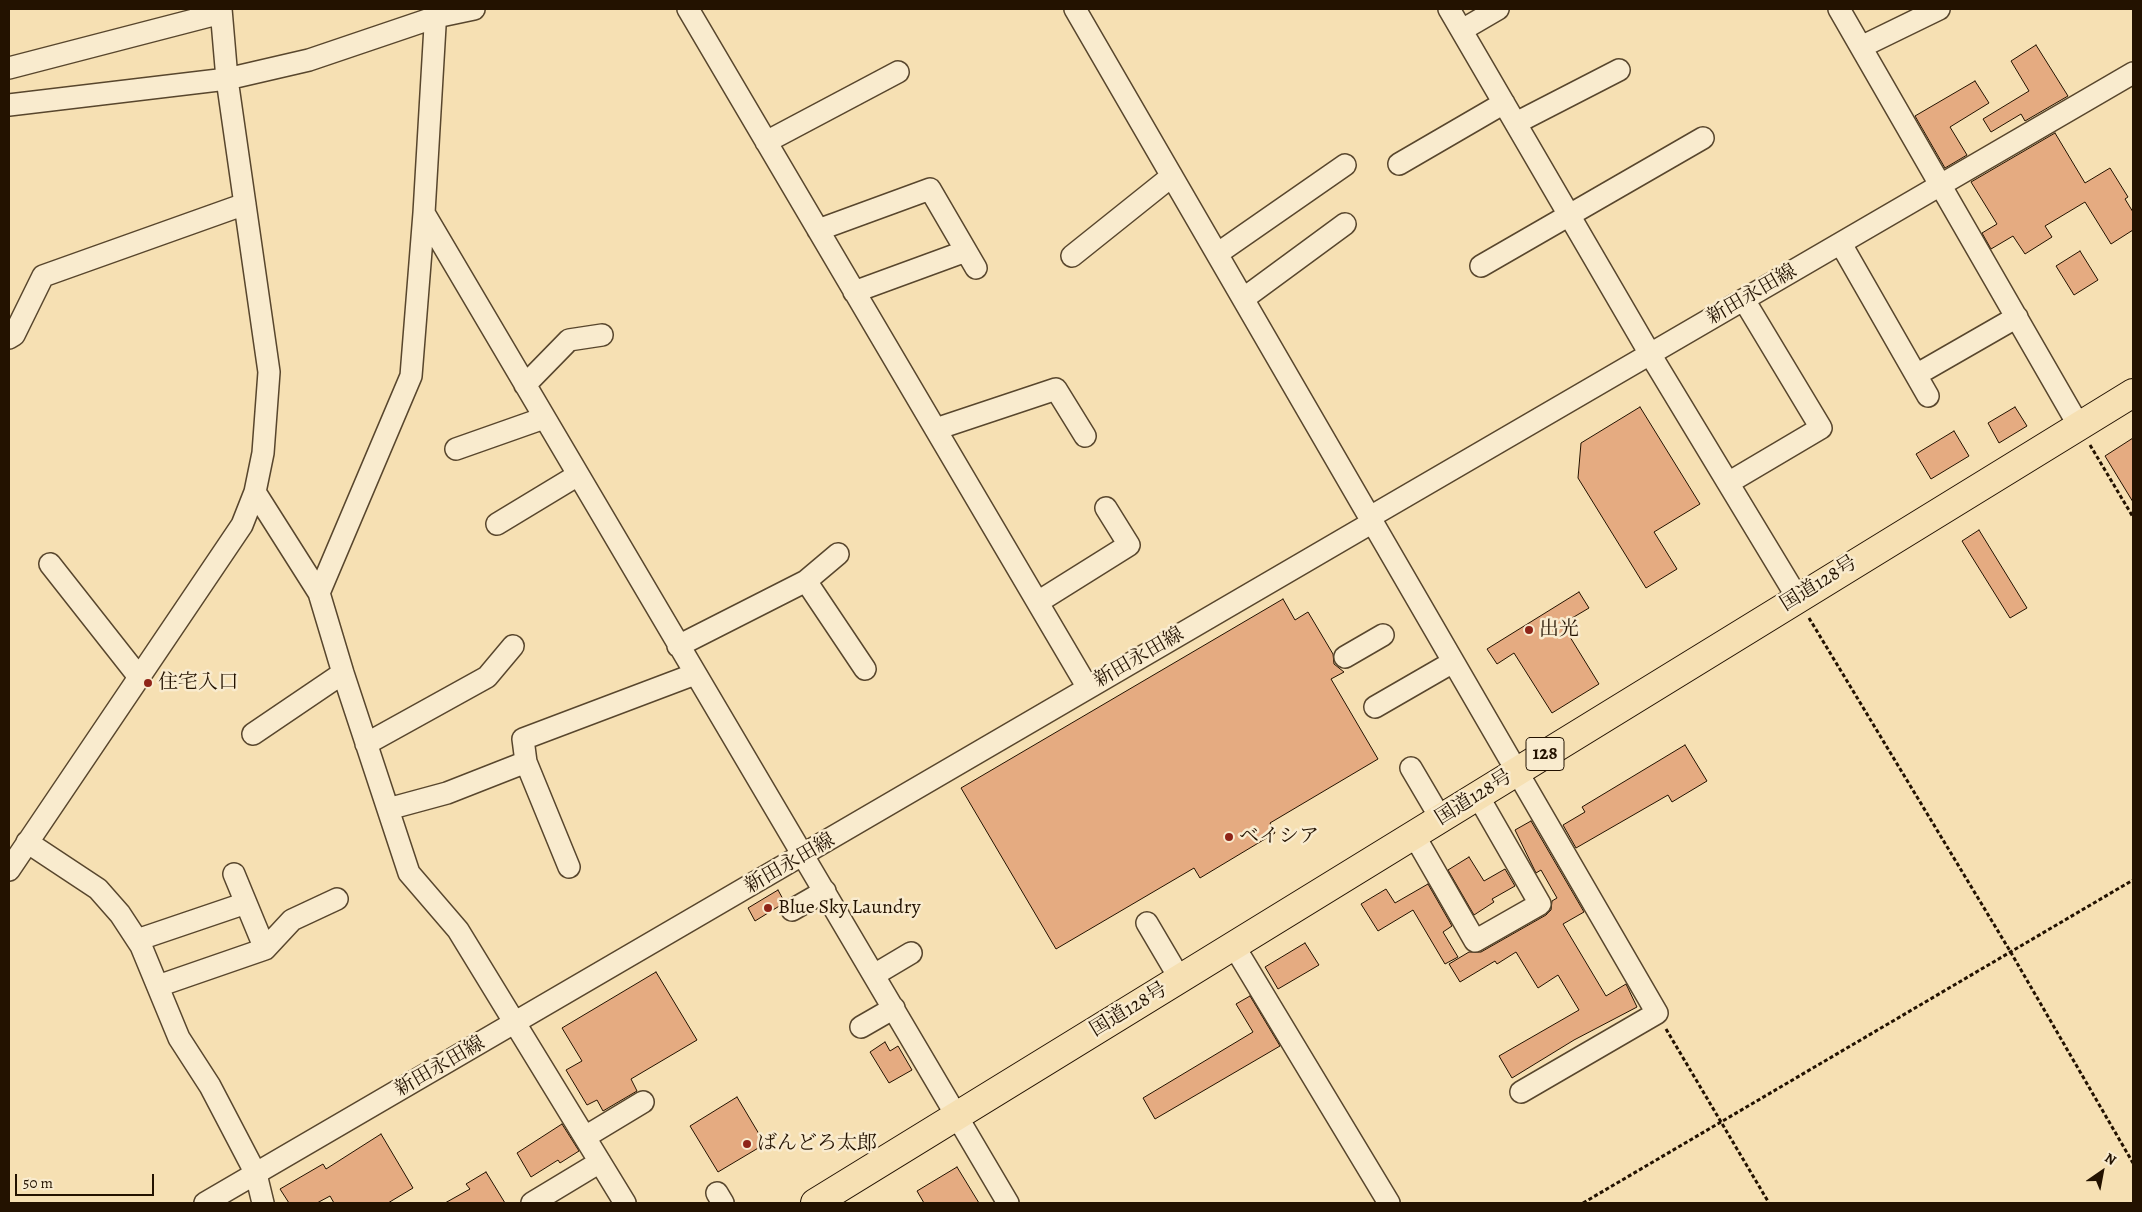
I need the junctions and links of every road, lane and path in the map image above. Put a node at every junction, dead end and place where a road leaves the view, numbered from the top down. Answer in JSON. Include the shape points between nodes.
{"nodes":[{"id":1,"x":474,"y":9,"type":"edge"},
{"id":2,"x":688,"y":9,"type":"edge"},
{"id":3,"x":1074,"y":9,"type":"edge"},
{"id":4,"x":1449,"y":9,"type":"edge"},
{"id":5,"x":1498,"y":9,"type":"edge"},
{"id":6,"x":1839,"y":9,"type":"edge"},
{"id":7,"x":1939,"y":9,"type":"edge"},
{"id":8,"x":221,"y":11,"type":"edge"},
{"id":9,"x":436,"y":13,"type":"edge"},
{"id":10,"x":1462,"y":30,"type":"junction"},
{"id":11,"x":1861,"y":46,"type":"junction"},
{"id":12,"x":9,"y":68,"type":"edge"},
{"id":13,"x":1619,"y":70,"type":"dead end"},
{"id":14,"x":898,"y":72,"type":"dead end"},
{"id":15,"x":2133,"y":73,"type":"edge"},
{"id":16,"x":227,"y":79,"type":"junction"},
{"id":17,"x":1504,"y":103,"type":"junction"},
{"id":18,"x":9,"y":105,"type":"edge"},
{"id":19,"x":1516,"y":123,"type":"junction"},
{"id":20,"x":1703,"y":138,"type":"dead end"},
{"id":21,"x":766,"y":142,"type":"junction"},
{"id":22,"x":1398,"y":164,"type":"dead end"},
{"id":23,"x":1345,"y":165,"type":"dead end"},
{"id":24,"x":1172,"y":176,"type":"junction"},
{"id":25,"x":1942,"y":185,"type":"junction"},
{"id":26,"x":245,"y":204,"type":"junction"},
{"id":27,"x":424,"y":214,"type":"junction"},
{"id":28,"x":1569,"y":214,"type":"junction"},
{"id":29,"x":1344,"y":224,"type":"dead end"},
{"id":30,"x":818,"y":230,"type":"junction"},
{"id":31,"x":1840,"y":244,"type":"junction"},
{"id":32,"x":1217,"y":254,"type":"junction"},
{"id":33,"x":1072,"y":256,"type":"dead end"},
{"id":34,"x":1481,"y":266,"type":"dead end"},
{"id":35,"x":854,"y":292,"type":"junction"},
{"id":36,"x":1243,"y":299,"type":"junction"},
{"id":37,"x":1744,"y":300,"type":"junction"},
{"id":38,"x":2017,"y":317,"type":"junction"},
{"id":39,"x":602,"y":335,"type":"dead end"},
{"id":40,"x":9,"y":338,"type":"edge"},
{"id":41,"x":1650,"y":354,"type":"junction"},
{"id":42,"x":1916,"y":374,"type":"junction"},
{"id":43,"x":525,"y":385,"type":"junction"},
{"id":44,"x":2133,"y":392,"type":"edge"},
{"id":45,"x":1928,"y":396,"type":"dead end"},
{"id":46,"x":544,"y":418,"type":"junction"},
{"id":47,"x":2079,"y":426,"type":"junction"},
{"id":48,"x":936,"y":429,"type":"junction"},
{"id":49,"x":1086,"y":436,"type":"dead end"},
{"id":50,"x":456,"y":449,"type":"dead end"},
{"id":51,"x":578,"y":475,"type":"junction"},
{"id":52,"x":1728,"y":483,"type":"junction"},
{"id":53,"x":255,"y":492,"type":"junction"},
{"id":54,"x":1106,"y":508,"type":"dead end"},
{"id":55,"x":2133,"y":518,"type":"edge"},
{"id":56,"x":1372,"y":520,"type":"junction"},
{"id":57,"x":497,"y":524,"type":"dead end"},
{"id":58,"x":838,"y":554,"type":"dead end"},
{"id":59,"x":50,"y":564,"type":"dead end"},
{"id":60,"x":806,"y":581,"type":"junction"},
{"id":61,"x":319,"y":593,"type":"junction"},
{"id":62,"x":1797,"y":597,"type":"junction"},
{"id":63,"x":1038,"y":602,"type":"junction"},
{"id":64,"x":1383,"y":635,"type":"dead end"},
{"id":65,"x":513,"y":646,"type":"dead end"},
{"id":66,"x":678,"y":646,"type":"junction"},
{"id":67,"x":1346,"y":657,"type":"dead end"},
{"id":68,"x":1453,"y":662,"type":"junction"},
{"id":69,"x":865,"y":669,"type":"dead end"},
{"id":70,"x":343,"y":673,"type":"junction"},
{"id":71,"x":695,"y":674,"type":"junction"},
{"id":72,"x":139,"y":677,"type":"junction"},
{"id":73,"x":1088,"y":688,"type":"junction"},
{"id":74,"x":1375,"y":707,"type":"dead end"},
{"id":75,"x":253,"y":734,"type":"dead end"},
{"id":76,"x":366,"y":744,"type":"junction"},
{"id":77,"x":526,"y":762,"type":"junction"},
{"id":78,"x":1411,"y":768,"type":"dead end"},
{"id":79,"x":1516,"y":772,"type":"junction"},
{"id":80,"x":1478,"y":796,"type":"junction"},
{"id":81,"x":388,"y":809,"type":"junction"},
{"id":82,"x":1441,"y":818,"type":"junction"},
{"id":83,"x":1414,"y":835,"type":"junction"},
{"id":84,"x":16,"y":854,"type":"edge"},
{"id":85,"x":804,"y":856,"type":"junction"},
{"id":86,"x":569,"y":867,"type":"dead end"},
{"id":87,"x":234,"y":874,"type":"dead end"},
{"id":88,"x":2133,"y":880,"type":"edge"},
{"id":89,"x":825,"y":891,"type":"junction"},
{"id":90,"x":337,"y":899,"type":"dead end"},
{"id":91,"x":246,"y":903,"type":"junction"},
{"id":92,"x":792,"y":910,"type":"dead end"},
{"id":93,"x":1147,"y":923,"type":"dead end"},
{"id":94,"x":137,"y":940,"type":"junction"},
{"id":95,"x":1234,"y":946,"type":"junction"},
{"id":96,"x":265,"y":949,"type":"junction"},
{"id":97,"x":2010,"y":951,"type":"junction"},
{"id":98,"x":911,"y":953,"type":"dead end"},
{"id":99,"x":874,"y":975,"type":"junction"},
{"id":100,"x":1180,"y":979,"type":"junction"},
{"id":101,"x":158,"y":986,"type":"junction"},
{"id":102,"x":894,"y":1008,"type":"junction"},
{"id":103,"x":1657,"y":1013,"type":"junction"},
{"id":104,"x":516,"y":1023,"type":"junction"},
{"id":105,"x":861,"y":1027,"type":"dead end"},
{"id":106,"x":1521,"y":1092,"type":"dead end"},
{"id":107,"x":643,"y":1102,"type":"dead end"},
{"id":108,"x":957,"y":1115,"type":"junction"},
{"id":109,"x":1721,"y":1123,"type":"junction"},
{"id":110,"x":585,"y":1137,"type":"junction"},
{"id":111,"x":600,"y":1162,"type":"junction"},
{"id":112,"x":2133,"y":1163,"type":"edge"},
{"id":113,"x":256,"y":1174,"type":"junction"},
{"id":114,"x":205,"y":1203,"type":"edge"},
{"id":115,"x":263,"y":1203,"type":"edge"},
{"id":116,"x":532,"y":1203,"type":"edge"},
{"id":117,"x":625,"y":1203,"type":"edge"},
{"id":118,"x":816,"y":1203,"type":"edge"},
{"id":119,"x":1008,"y":1203,"type":"edge"},
{"id":120,"x":1389,"y":1203,"type":"edge"},
{"id":121,"x":1583,"y":1203,"type":"edge"},
{"id":122,"x":1769,"y":1203,"type":"edge"}],
"edges":[{"from":1,"to":9,"type":"street"},
{"from":2,"to":21,"type":"street"},
{"from":3,"to":24,"type":"street"},
{"from":4,"to":10,"type":"street"},
{"from":5,"to":10,"type":"street"},
{"from":6,"to":11,"type":"street"},
{"from":7,"to":11,"type":"street"},
{"from":8,"to":12,"type":"street"},
{"from":8,"to":16,"type":"street"},
{"from":9,"to":16,"type":"street","via":[[308,60]]},
{"from":9,"to":27,"type":"street"},
{"from":10,"to":17,"type":"street"},
{"from":11,"to":25,"type":"street"},
{"from":13,"to":19,"type":"street"},
{"from":14,"to":21,"type":"street"},
{"from":15,"to":25,"type":"street","name":"新田永田線"},
{"from":16,"to":18,"type":"street"},
{"from":16,"to":26,"type":"street"},
{"from":17,"to":19,"type":"street"},
{"from":17,"to":22,"type":"street"},
{"from":19,"to":28,"type":"street"},
{"from":20,"to":28,"type":"street"},
{"from":21,"to":30,"type":"street"},
{"from":23,"to":32,"type":"street"},
{"from":24,"to":32,"type":"street"},
{"from":24,"to":33,"type":"street"},
{"from":25,"to":31,"type":"street","name":"新田永田線"},
{"from":25,"to":38,"type":"street"},
{"from":26,"to":40,"type":"street","via":[[43,276],[14,335]]},
{"from":26,"to":53,"type":"street","via":[[269,372],[263,453]]},
{"from":27,"to":43,"type":"street"},
{"from":27,"to":61,"type":"street","via":[[411,376]]},
{"from":28,"to":34,"type":"street"},
{"from":28,"to":41,"type":"street"},
{"from":29,"to":36,"type":"street"},
{"from":30,"to":35,"type":"street"},
{"from":30,"to":35,"type":"street","via":[[930,190],[971,260]]},
{"from":31,"to":37,"type":"street","name":"新田永田線"},
{"from":31,"to":42,"type":"street"},
{"from":32,"to":36,"type":"street"},
{"from":35,"to":48,"type":"street"},
{"from":36,"to":56,"type":"street"},
{"from":37,"to":41,"type":"street","name":"新田永田線"},
{"from":37,"to":52,"type":"street","via":[[1821,428]]},
{"from":38,"to":42,"type":"street"},
{"from":38,"to":47,"type":"street"},
{"from":39,"to":43,"type":"street","via":[[569,340]]},
{"from":41,"to":52,"type":"street"},
{"from":41,"to":56,"type":"street","name":"新田永田線"},
{"from":42,"to":45,"type":"street"},
{"from":43,"to":46,"type":"street"},
{"from":44,"to":47,"type":"highway","name":"国道128号","number":"128"},
{"from":46,"to":50,"type":"street"},
{"from":46,"to":51,"type":"street"},
{"from":47,"to":55,"type":"path"},
{"from":47,"to":62,"type":"highway","name":"国道128号","number":"128"},
{"from":48,"to":49,"type":"street","via":[[1056,388]]},
{"from":48,"to":63,"type":"street"},
{"from":51,"to":57,"type":"street"},
{"from":51,"to":66,"type":"street"},
{"from":52,"to":62,"type":"street"},
{"from":53,"to":61,"type":"street"},
{"from":53,"to":72,"type":"street","via":[[242,525]]},
{"from":54,"to":63,"type":"street","via":[[1129,545]]},
{"from":56,"to":68,"type":"street"},
{"from":56,"to":73,"type":"street","name":"新田永田線"},
{"from":58,"to":60,"type":"street"},
{"from":59,"to":72,"type":"street"},
{"from":60,"to":66,"type":"street"},
{"from":60,"to":69,"type":"street"},
{"from":61,"to":70,"type":"street"},
{"from":62,"to":79,"type":"highway","name":"国道128号","number":"128"},
{"from":62,"to":97,"type":"path"},
{"from":63,"to":73,"type":"street"},
{"from":64,"to":67,"type":"street"},
{"from":65,"to":76,"type":"street","via":[[487,677]]},
{"from":66,"to":71,"type":"street"},
{"from":68,"to":74,"type":"street"},
{"from":68,"to":79,"type":"street"},
{"from":70,"to":75,"type":"street"},
{"from":70,"to":76,"type":"street"},
{"from":71,"to":77,"type":"street","via":[[523,740]]},
{"from":71,"to":85,"type":"street"},
{"from":72,"to":84,"type":"street"},
{"from":73,"to":85,"type":"street","name":"新田永田線"},
{"from":76,"to":81,"type":"street"},
{"from":77,"to":81,"type":"street","via":[[447,793]]},
{"from":77,"to":86,"type":"street"},
{"from":78,"to":82,"type":"street"},
{"from":79,"to":80,"type":"highway","name":"国道128号","number":"128"},
{"from":79,"to":103,"type":"street"},
{"from":80,"to":82,"type":"highway","name":"国道128号","number":"128"},
{"from":80,"to":83,"type":"street","via":[[1540,904],[1475,941]]},
{"from":81,"to":104,"type":"street","via":[[409,873],[458,930]]},
{"from":82,"to":83,"type":"highway","name":"国道128号","number":"128"},
{"from":83,"to":95,"type":"highway","name":"国道128号","number":"128"},
{"from":84,"to":94,"type":"street","via":[[98,889]]},
{"from":85,"to":89,"type":"street"},
{"from":85,"to":104,"type":"street","name":"新田永田線"},
{"from":87,"to":91,"type":"street"},
{"from":88,"to":97,"type":"path"},
{"from":89,"to":92,"type":"street"},
{"from":89,"to":99,"type":"street"},
{"from":90,"to":96,"type":"street","via":[[292,920]]},
{"from":91,"to":94,"type":"street"},
{"from":91,"to":96,"type":"street"},
{"from":93,"to":100,"type":"street"},
{"from":94,"to":101,"type":"street"},
{"from":95,"to":100,"type":"highway","name":"国道128号","number":"128"},
{"from":95,"to":120,"type":"street"},
{"from":96,"to":101,"type":"street"},
{"from":97,"to":109,"type":"path"},
{"from":97,"to":112,"type":"path"},
{"from":98,"to":99,"type":"street"},
{"from":99,"to":102,"type":"street"},
{"from":100,"to":108,"type":"highway","name":"国道128号","number":"128"},
{"from":101,"to":113,"type":"street","via":[[179,1038],[210,1086]]},
{"from":102,"to":105,"type":"street"},
{"from":102,"to":108,"type":"street"},
{"from":103,"to":106,"type":"street"},
{"from":103,"to":109,"type":"path"},
{"from":104,"to":110,"type":"street"},
{"from":104,"to":113,"type":"street","name":"新田永田線"},
{"from":107,"to":110,"type":"street"},
{"from":108,"to":118,"type":"highway","name":"国道128号","number":"128"},
{"from":108,"to":119,"type":"street"},
{"from":109,"to":121,"type":"path"},
{"from":109,"to":122,"type":"path"},
{"from":110,"to":111,"type":"street"},
{"from":111,"to":116,"type":"street"},
{"from":111,"to":117,"type":"street"},
{"from":113,"to":114,"type":"street","name":"新田永田線"},
{"from":113,"to":115,"type":"street"}]}
